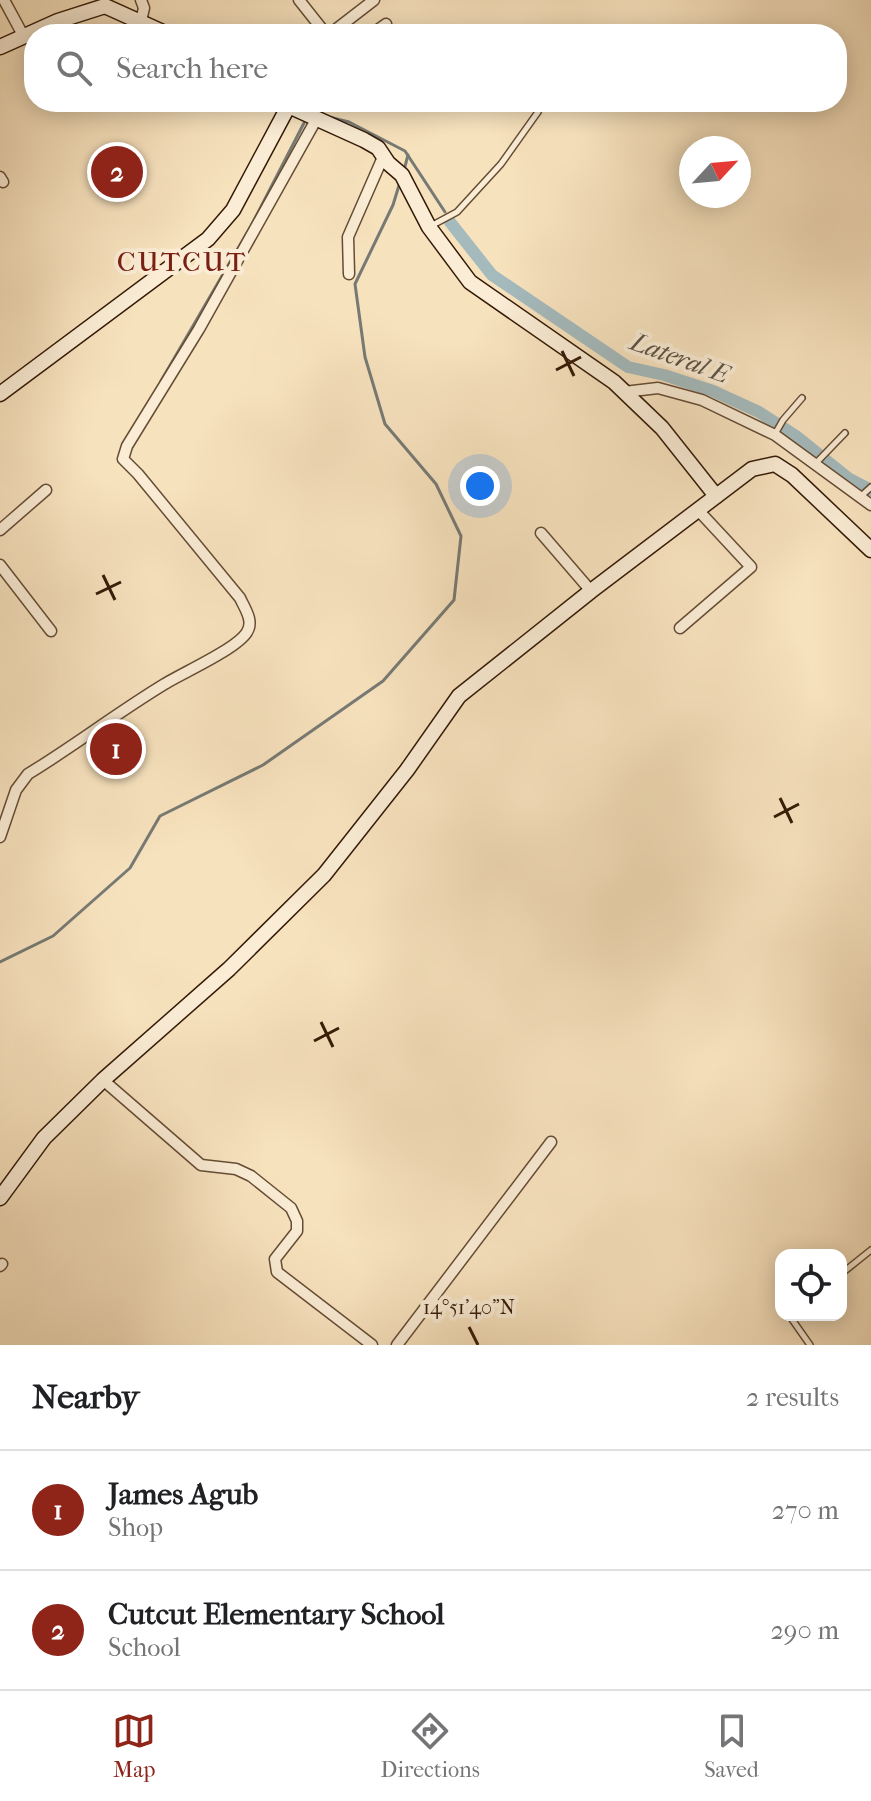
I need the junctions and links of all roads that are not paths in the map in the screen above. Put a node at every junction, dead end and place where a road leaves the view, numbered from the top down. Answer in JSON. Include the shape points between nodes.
{"nodes":[{"id":1,"x":4,"y":0,"type":"edge"},
{"id":2,"x":141,"y":0,"type":"edge"},
{"id":3,"x":299,"y":0,"type":"edge"},
{"id":4,"x":374,"y":0,"type":"edge"},
{"id":5,"x":141,"y":21,"type":"junction"},
{"id":6,"x":55,"y":24,"type":"edge"},
{"id":7,"x":147,"y":24,"type":"edge"},
{"id":8,"x":319,"y":24,"type":"edge"},
{"id":9,"x":342,"y":24,"type":"edge"},
{"id":10,"x":24,"y":37,"type":"joint"},
{"id":11,"x":0,"y":47,"type":"edge"},
{"id":12,"x":283,"y":112,"type":"edge"},
{"id":13,"x":304,"y":112,"type":"edge"},
{"id":14,"x":538,"y":112,"type":"edge"},
{"id":15,"x":317,"y":118,"type":"junction"},
{"id":16,"x":386,"y":160,"type":"junction"},
{"id":17,"x":429,"y":227,"type":"junction"},
{"id":18,"x":349,"y":274,"type":"dead end"},
{"id":19,"x":624,"y":392,"type":"junction"},
{"id":20,"x":0,"y":394,"type":"edge"},
{"id":21,"x":802,"y":398,"type":"dead end"},
{"id":22,"x":776,"y":433,"type":"junction"},
{"id":23,"x":845,"y":433,"type":"dead end"},
{"id":24,"x":815,"y":463,"type":"junction"},
{"id":25,"x":46,"y":490,"type":"dead end"},
{"id":26,"x":866,"y":492,"type":"edge"},
{"id":27,"x":716,"y":496,"type":"junction"},
{"id":28,"x":871,"y":505,"type":"edge"},
{"id":29,"x":698,"y":510,"type":"junction"},
{"id":30,"x":0,"y":530,"type":"edge"},
{"id":31,"x":541,"y":533,"type":"dead end"},
{"id":32,"x":871,"y":550,"type":"edge"},
{"id":33,"x":0,"y":565,"type":"edge"},
{"id":34,"x":591,"y":591,"type":"junction"},
{"id":35,"x":680,"y":628,"type":"dead end"},
{"id":36,"x":51,"y":631,"type":"dead end"},
{"id":37,"x":0,"y":837,"type":"edge"},
{"id":38,"x":103,"y":1080,"type":"junction"},
{"id":39,"x":551,"y":1142,"type":"dead end"},
{"id":40,"x":0,"y":1198,"type":"edge"},
{"id":41,"x":871,"y":1250,"type":"edge"},
{"id":42,"x":847,"y":1269,"type":"edge"},
{"id":43,"x":793,"y":1321,"type":"edge"},
{"id":44,"x":372,"y":1345,"type":"edge"},
{"id":45,"x":397,"y":1345,"type":"edge"},
{"id":46,"x":810,"y":1345,"type":"edge"}],
"edges":[{"from":1,"to":10,"type":"street"},
{"from":2,"to":5,"type":"street"},
{"from":3,"to":8,"type":"street"},
{"from":4,"to":9,"type":"street"},
{"from":5,"to":6,"type":"street","via":[[105,6]]},
{"from":5,"to":7,"type":"street"},
{"from":10,"to":11,"type":"street"},
{"from":12,"to":20,"type":"street","via":[[233,210],[208,239]]},
{"from":13,"to":15,"type":"street"},
{"from":14,"to":17,"type":"lane","via":[[457,212]]},
{"from":15,"to":16,"type":"street","via":[[378,148]]},
{"from":15,"to":37,"type":"street","via":[[123,459],[240,598],[250,617],[249,630],[218,655],[28,774],[16,790]]},
{"from":16,"to":17,"type":"street","via":[[402,175]]},
{"from":16,"to":18,"type":"street","via":[[348,237]]},
{"from":17,"to":19,"type":"street","via":[[470,282]]},
{"from":19,"to":22,"type":"street","via":[[658,388],[702,400]]},
{"from":19,"to":27,"type":"street","via":[[662,428]]},
{"from":21,"to":22,"type":"lane"},
{"from":22,"to":24,"type":"street"},
{"from":23,"to":24,"type":"lane"},
{"from":24,"to":26,"type":"street"},
{"from":25,"to":30,"type":"street"},
{"from":26,"to":28,"type":"street"},
{"from":27,"to":29,"type":"street"},
{"from":27,"to":32,"type":"street","via":[[752,469],[775,464]]},
{"from":29,"to":34,"type":"street"},
{"from":29,"to":35,"type":"street","via":[[751,567]]},
{"from":31,"to":34,"type":"street"},
{"from":33,"to":36,"type":"street"},
{"from":34,"to":38,"type":"street","via":[[459,696],[324,875],[229,969]]},
{"from":38,"to":40,"type":"street","via":[[44,1138]]},
{"from":38,"to":44,"type":"street","via":[[201,1165],[251,1176],[291,1208],[297,1231],[275,1259],[277,1272]]},
{"from":39,"to":45,"type":"street"},
{"from":41,"to":42,"type":"lane"},
{"from":43,"to":46,"type":"lane"}]}
